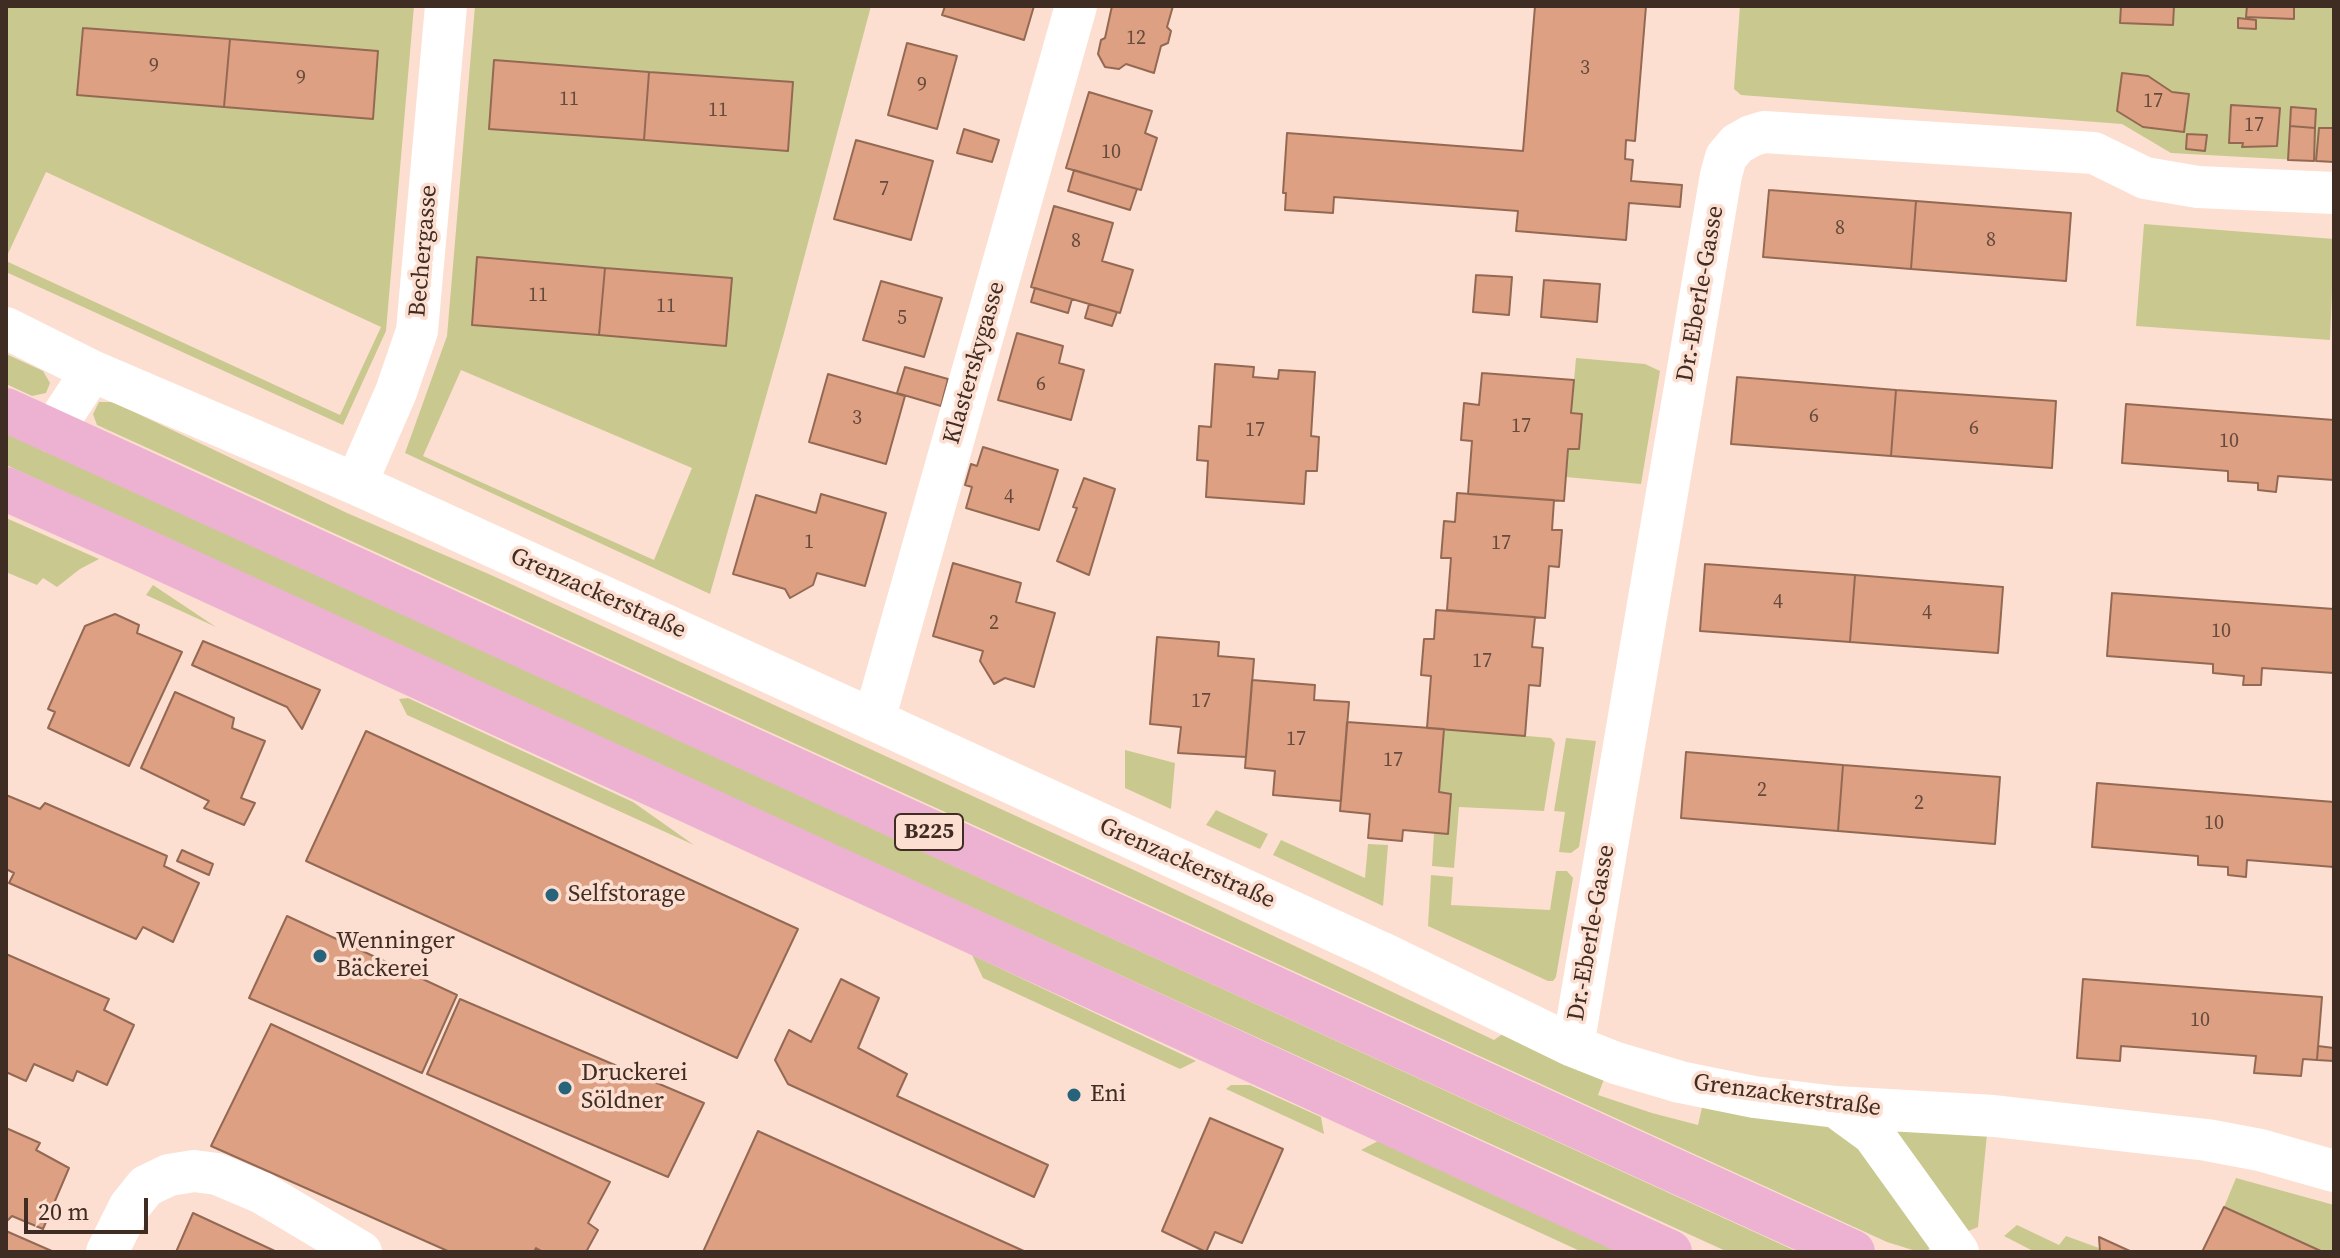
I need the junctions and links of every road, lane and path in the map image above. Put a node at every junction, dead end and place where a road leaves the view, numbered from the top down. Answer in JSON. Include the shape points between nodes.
{"nodes":[{"id":1,"x":446,"y":6,"type":"edge"},
{"id":2,"x":1076,"y":6,"type":"edge"},
{"id":3,"x":2334,"y":193,"type":"edge"},
{"id":4,"x":6,"y":328,"type":"edge"},
{"id":5,"x":92,"y":371,"type":"junction"},
{"id":6,"x":6,"y":410,"type":"edge"},
{"id":7,"x":52,"y":432,"type":"junction"},
{"id":8,"x":356,"y":484,"type":"junction"},
{"id":9,"x":6,"y":489,"type":"edge"},
{"id":10,"x":874,"y":720,"type":"junction"},
{"id":11,"x":1573,"y":1046,"type":"junction"},
{"id":12,"x":1836,"y":1107,"type":"junction"},
{"id":13,"x":2334,"y":1171,"type":"edge"},
{"id":14,"x":107,"y":1252,"type":"edge"},
{"id":15,"x":361,"y":1252,"type":"edge"},
{"id":16,"x":1670,"y":1252,"type":"edge"},
{"id":17,"x":1853,"y":1252,"type":"edge"},
{"id":18,"x":1958,"y":1252,"type":"edge"}],
"edges":[{"from":1,"to":8,"type":"street","name":"Bechergasse","via":[[417,331]]},
{"from":2,"to":10,"type":"street","name":"Klasterskygasse"},
{"from":3,"to":11,"type":"street","name":"Dr.-Eberle-Gasse","via":[[2198,187],[2145,178],[2094,153],[1764,132],[1737,144],[1721,175]]},
{"from":4,"to":5,"type":"street","name":"Grenzackerstraße"},
{"from":5,"to":7,"type":"street"},
{"from":5,"to":8,"type":"street","name":"Grenzackerstraße"},
{"from":6,"to":7,"type":"main road","number":"B225"},
{"from":7,"to":17,"type":"main road","number":"B225"},
{"from":8,"to":10,"type":"street","name":"Grenzackerstraße"},
{"from":9,"to":16,"type":"main road"},
{"from":10,"to":11,"type":"street","name":"Grenzackerstraße"},
{"from":11,"to":12,"type":"street","name":"Grenzackerstraße","via":[[1680,1082]]},
{"from":12,"to":13,"type":"street","name":"Grenzackerstraße","via":[[1994,1116],[2207,1140]]},
{"from":12,"to":18,"type":"street","via":[[1873,1134]]},
{"from":14,"to":15,"type":"street","via":[[146,1186],[194,1171],[217,1174],[262,1193]]}]}
